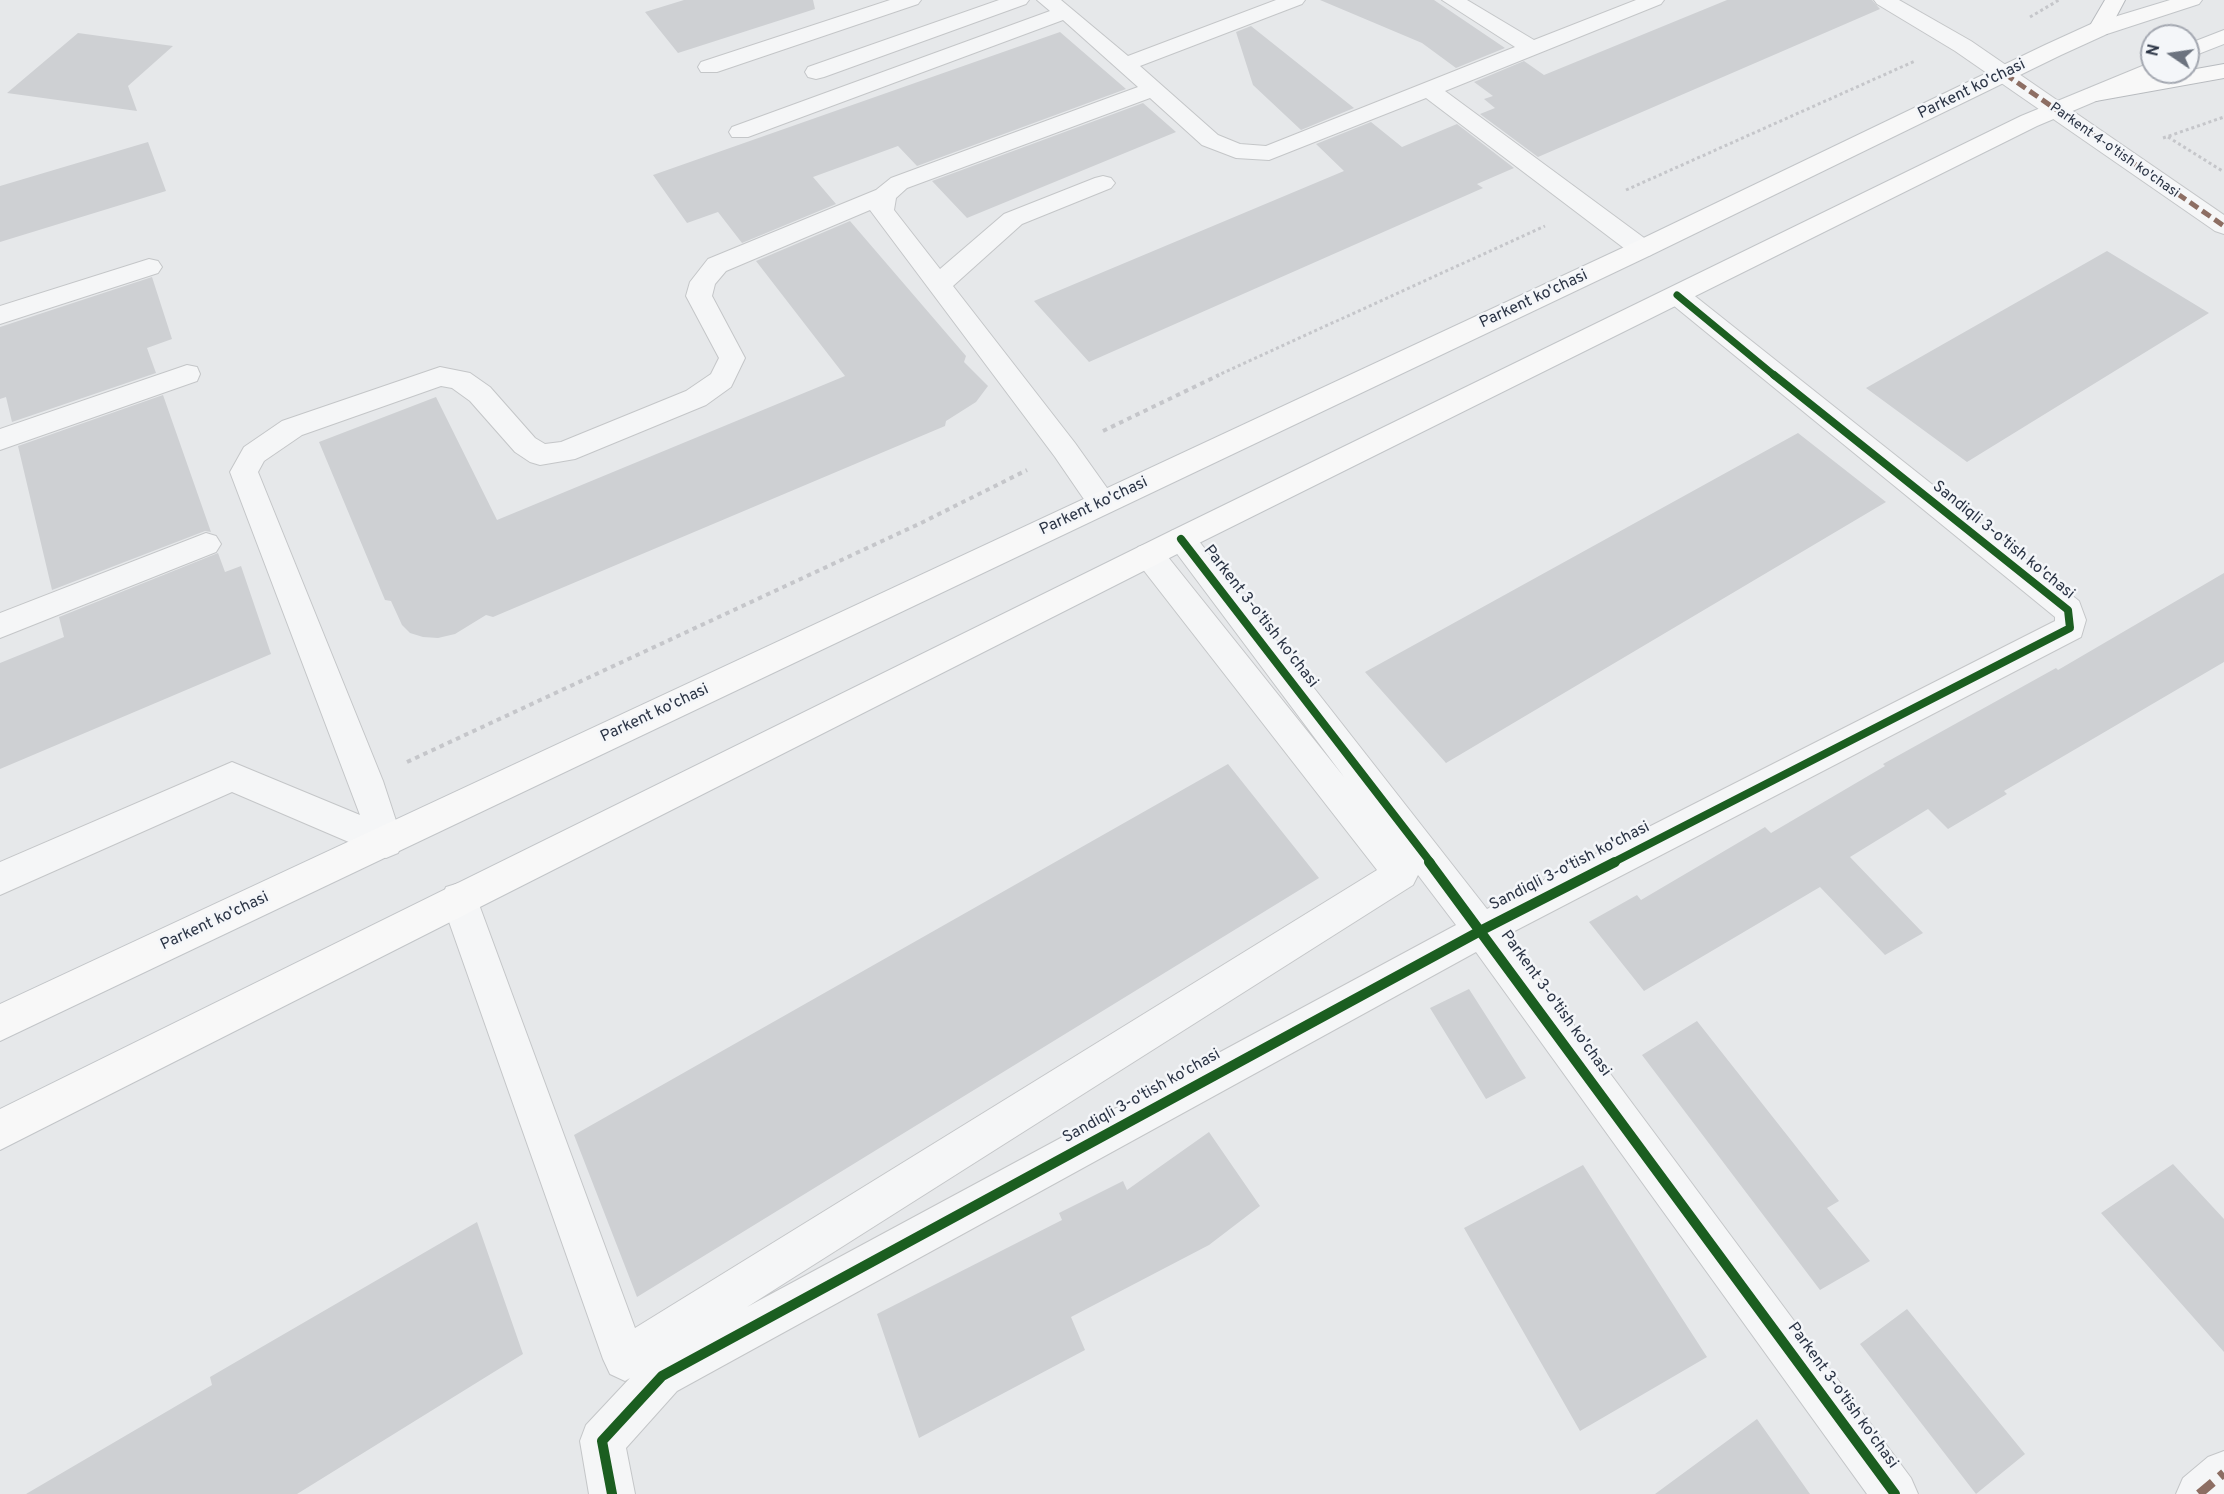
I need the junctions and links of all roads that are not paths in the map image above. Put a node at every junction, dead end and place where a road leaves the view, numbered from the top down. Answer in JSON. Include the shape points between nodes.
{"nodes":[{"id":1,"x":911,"y":0,"type":"edge"},
{"id":2,"x":1019,"y":0,"type":"edge"},
{"id":3,"x":1294,"y":0,"type":"edge"},
{"id":4,"x":1452,"y":0,"type":"edge"},
{"id":5,"x":1654,"y":0,"type":"edge"},
{"id":6,"x":1884,"y":0,"type":"edge"},
{"id":7,"x":2115,"y":0,"type":"edge"},
{"id":8,"x":2192,"y":0,"type":"edge"},
{"id":9,"x":1057,"y":6,"type":"edge"},
{"id":10,"x":2099,"y":29,"type":"junction"},
{"id":11,"x":2224,"y":36,"type":"edge"},
{"id":12,"x":2200,"y":47,"type":"edge"},
{"id":13,"x":1533,"y":49,"type":"junction"},
{"id":14,"x":1123,"y":65,"type":"junction"},
{"id":15,"x":709,"y":67,"type":"dead end"},
{"id":16,"x":2224,"y":71,"type":"edge"},
{"id":17,"x":816,"y":72,"type":"dead end"},
{"id":18,"x":2005,"y":74,"type":"junction"},
{"id":19,"x":2140,"y":74,"type":"edge"},
{"id":20,"x":1151,"y":90,"type":"junction"},
{"id":21,"x":1429,"y":90,"type":"junction"},
{"id":22,"x":2096,"y":94,"type":"junction"},
{"id":23,"x":2056,"y":110,"type":"junction"},
{"id":24,"x":740,"y":132,"type":"dead end"},
{"id":25,"x":1103,"y":183,"type":"dead end"},
{"id":26,"x":884,"y":195,"type":"junction"},
{"id":27,"x":2224,"y":226,"type":"edge"},
{"id":28,"x":1642,"y":249,"type":"junction"},
{"id":29,"x":149,"y":267,"type":"dead end"},
{"id":30,"x":939,"y":284,"type":"junction"},
{"id":31,"x":1677,"y":294,"type":"junction"},
{"id":32,"x":0,"y":315,"type":"edge"},
{"id":33,"x":187,"y":374,"type":"dead end"},
{"id":34,"x":0,"y":440,"type":"edge"},
{"id":35,"x":1102,"y":503,"type":"junction"},
{"id":36,"x":206,"y":544,"type":"dead end"},
{"id":37,"x":1165,"y":547,"type":"junction"},
{"id":38,"x":0,"y":626,"type":"edge"},
{"id":39,"x":386,"y":842,"type":"junction"},
{"id":40,"x":0,"y":879,"type":"edge"},
{"id":41,"x":459,"y":899,"type":"junction"},
{"id":42,"x":1482,"y":930,"type":"junction"},
{"id":43,"x":0,"y":1023,"type":"edge"},
{"id":44,"x":0,"y":1130,"type":"edge"},
{"id":45,"x":2224,"y":1473,"type":"edge"},
{"id":46,"x":612,"y":1494,"type":"edge"},
{"id":47,"x":1895,"y":1494,"type":"edge"},
{"id":48,"x":2199,"y":1494,"type":"edge"}],
"edges":[{"from":1,"to":15,"type":"street"},
{"from":2,"to":17,"type":"street"},
{"from":3,"to":14,"type":"street"},
{"from":4,"to":13,"type":"street"},
{"from":5,"to":13,"type":"street"},
{"from":6,"to":18,"type":"street","name":"Parkent 4-o'tish ko'chasi"},
{"from":7,"to":10,"type":"main road"},
{"from":8,"to":10,"type":"main road","name":"Parkent ko'chasi"},
{"from":9,"to":14,"type":"street"},
{"from":9,"to":24,"type":"street"},
{"from":10,"to":18,"type":"main road","name":"Parkent ko'chasi"},
{"from":11,"to":12,"type":"main road"},
{"from":13,"to":21,"type":"street"},
{"from":14,"to":20,"type":"street"},
{"from":16,"to":22,"type":"main road"},
{"from":18,"to":23,"type":"street","name":"Parkent 4-o'tish ko'chasi"},
{"from":18,"to":28,"type":"main road","name":"Parkent ko'chasi"},
{"from":19,"to":22,"type":"main road"},
{"from":20,"to":21,"type":"street","via":[[1210,140],[1236,151],[1269,153]]},
{"from":20,"to":26,"type":"street","via":[[899,183]]},
{"from":21,"to":28,"type":"street"},
{"from":22,"to":23,"type":"main road"},
{"from":23,"to":27,"type":"street","name":"Parkent 4-o'tish ko'chasi"},
{"from":23,"to":31,"type":"main road"},
{"from":25,"to":30,"type":"street","via":[[1013,219]]},
{"from":26,"to":30,"type":"street","via":[[882,211]]},
{"from":26,"to":39,"type":"street","via":[[717,265],[703,282],[699,296],[732,358],[721,380],[696,398],[565,452],[540,455],[525,445],[480,394],[460,380],[440,376],[292,428],[254,454],[244,472],[366,781]]},
{"from":28,"to":35,"type":"main road","name":"Parkent ko'chasi"},
{"from":29,"to":32,"type":"street"},
{"from":30,"to":35,"type":"street"},
{"from":31,"to":37,"type":"main road"},
{"from":31,"to":42,"type":"street","name":"Sandiqli 3-o'tish ko'chasi","via":[[2068,610],[2070,628]]},
{"from":33,"to":34,"type":"street"},
{"from":35,"to":39,"type":"main road","name":"Parkent ko'chasi"},
{"from":36,"to":38,"type":"street"},
{"from":37,"to":41,"type":"main road"},
{"from":37,"to":41,"type":"street","via":[[1401,874],[626,1359]]},
{"from":37,"to":42,"type":"street","name":"Parkent 3-o'tish ko'chasi"},
{"from":39,"to":40,"type":"street","via":[[232,777]]},
{"from":39,"to":43,"type":"main road","name":"Parkent ko'chasi"},
{"from":41,"to":44,"type":"main road"},
{"from":42,"to":46,"type":"street","name":"Sandiqli 3-o'tish ko'chasi","via":[[662,1376],[602,1441]]},
{"from":42,"to":47,"type":"street","name":"Parkent 3-o'tish ko'chasi"},
{"from":45,"to":48,"type":"street"}]}
